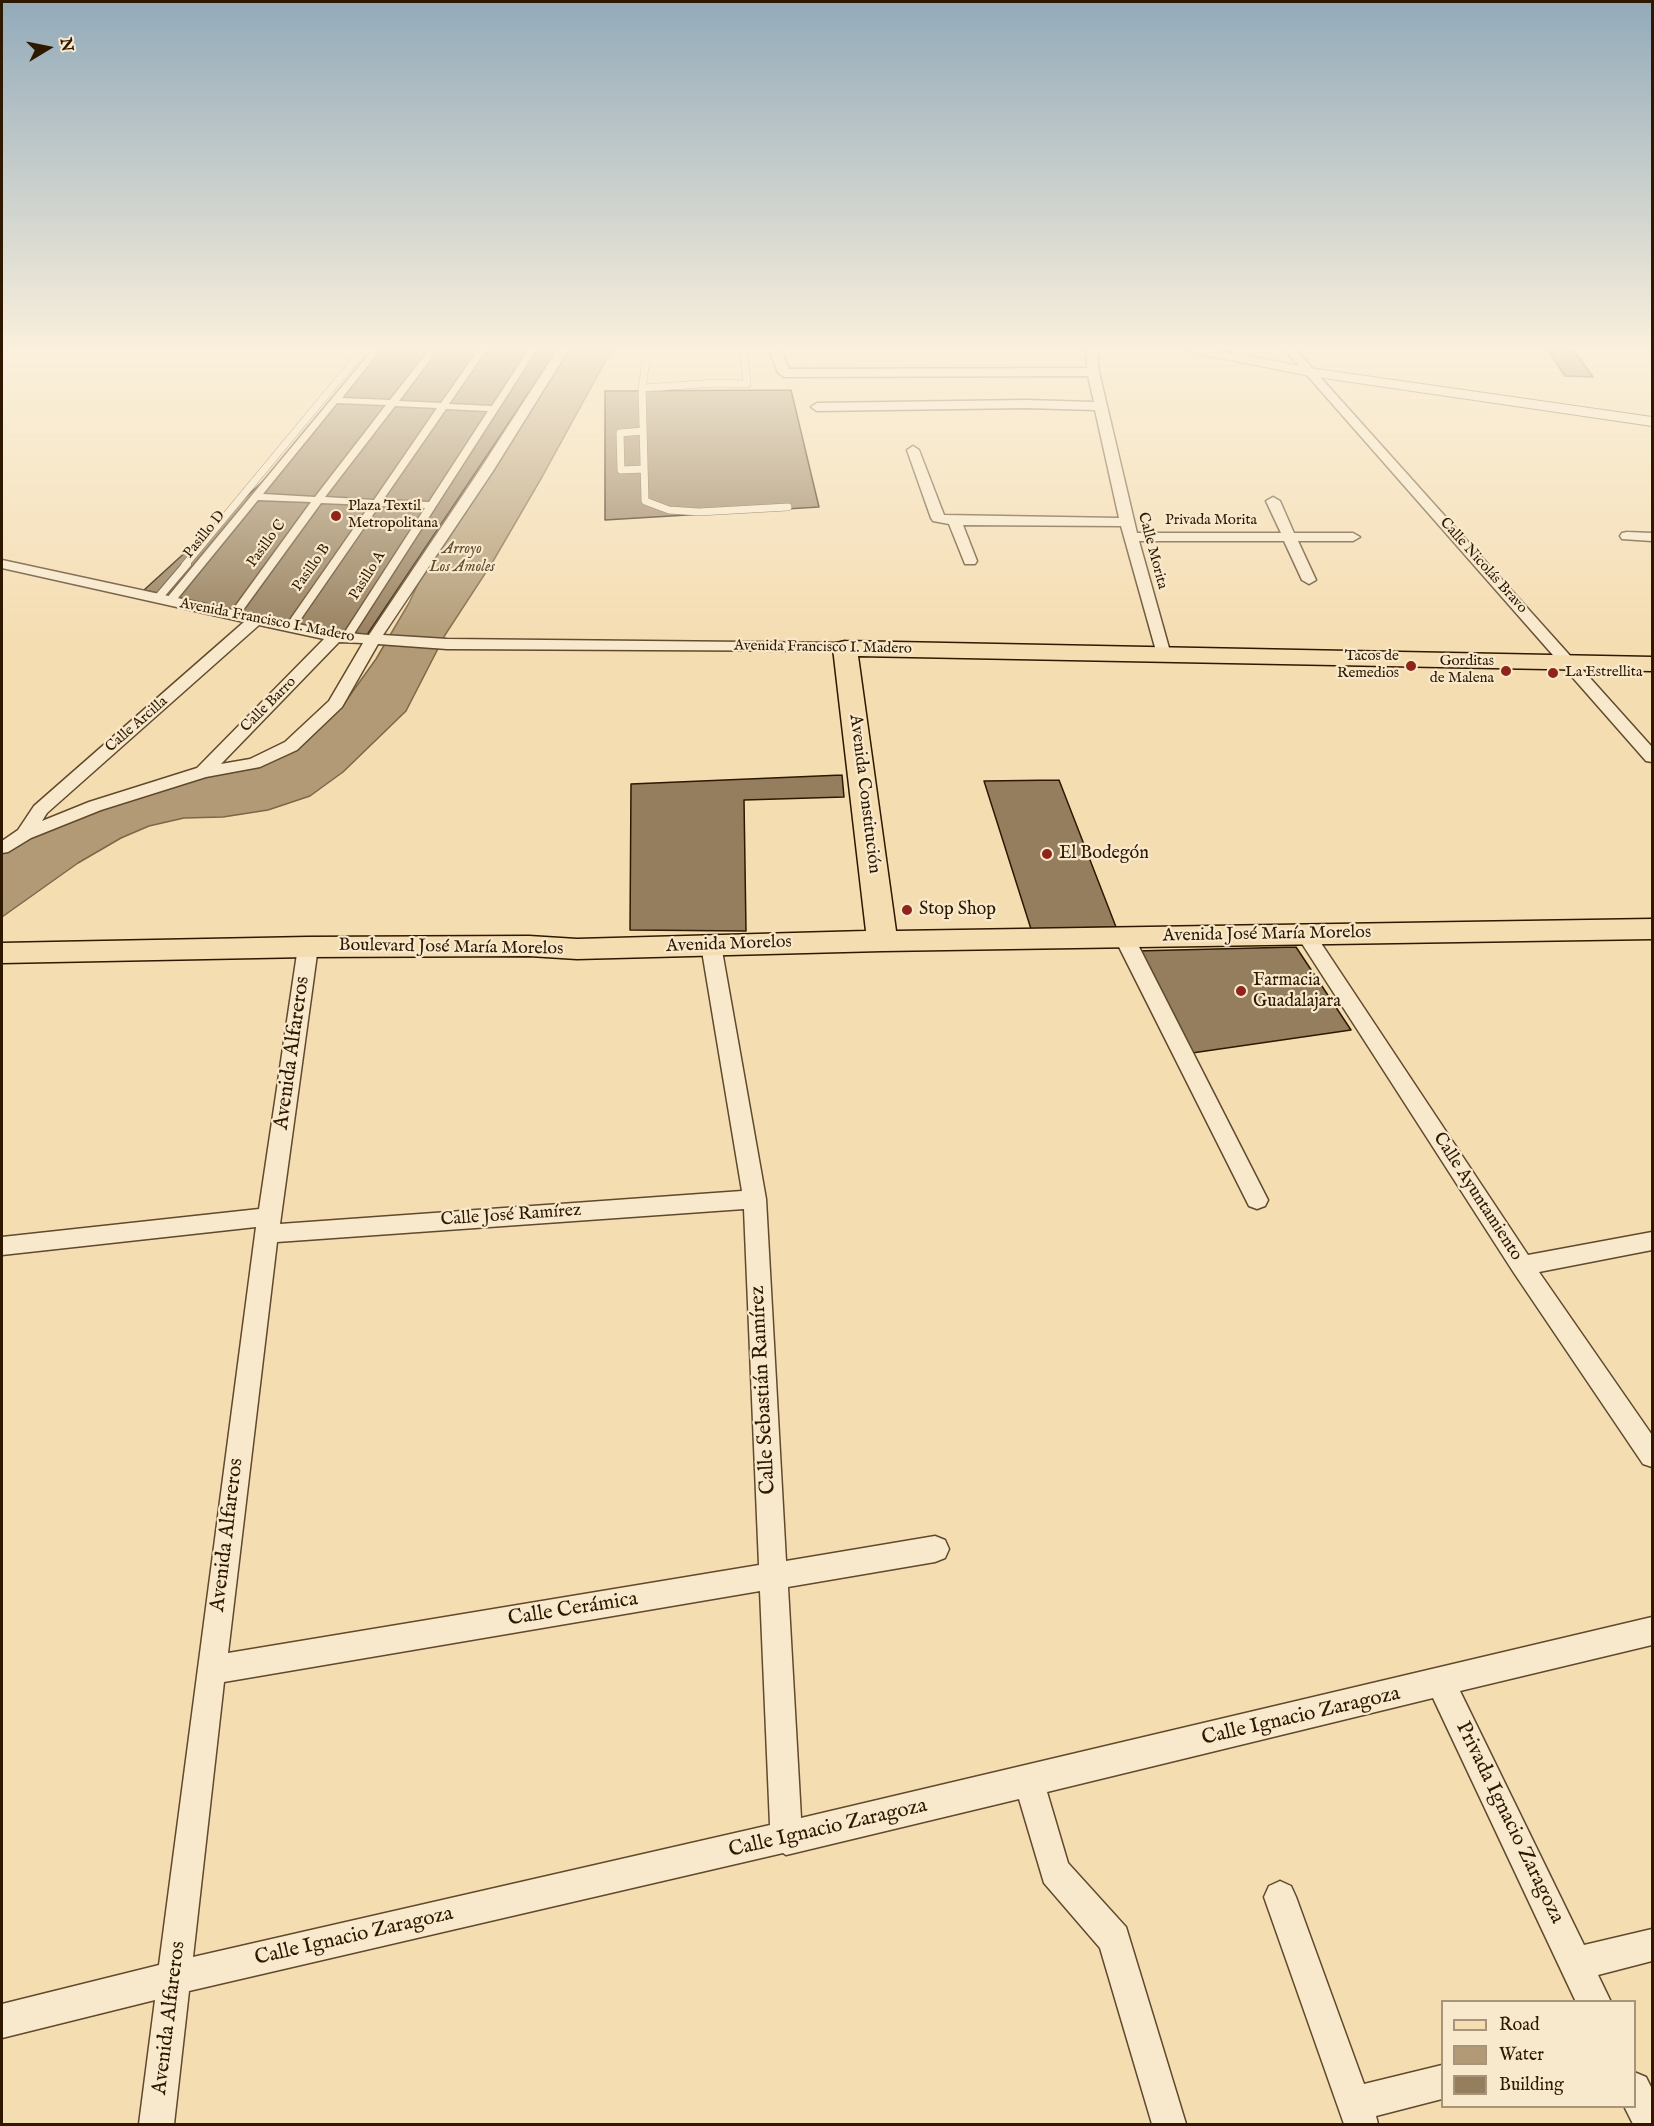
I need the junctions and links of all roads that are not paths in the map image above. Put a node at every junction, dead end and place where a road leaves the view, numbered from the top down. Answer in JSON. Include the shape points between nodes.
{"nodes":[{"id":1,"x":285,"y":448,"type":"edge"},
{"id":2,"x":296,"y":448,"type":"edge"},
{"id":3,"x":358,"y":448,"type":"edge"},
{"id":4,"x":413,"y":448,"type":"edge"},
{"id":5,"x":468,"y":448,"type":"edge"},
{"id":6,"x":499,"y":448,"type":"edge"},
{"id":7,"x":620,"y":448,"type":"edge"},
{"id":8,"x":643,"y":448,"type":"edge"},
{"id":9,"x":1111,"y":448,"type":"edge"},
{"id":10,"x":1378,"y":448,"type":"edge"},
{"id":11,"x":913,"y":450,"type":"dead end"},
{"id":12,"x":644,"y":469,"type":"junction"},
{"id":13,"x":256,"y":497,"type":"junction"},
{"id":14,"x":318,"y":500,"type":"junction"},
{"id":15,"x":1273,"y":501,"type":"dead end"},
{"id":16,"x":377,"y":502,"type":"junction"},
{"id":17,"x":430,"y":505,"type":"junction"},
{"id":18,"x":788,"y":507,"type":"dead end"},
{"id":19,"x":955,"y":521,"type":"junction"},
{"id":20,"x":1128,"y":522,"type":"junction"},
{"id":21,"x":1628,"y":536,"type":"dead end"},
{"id":22,"x":1131,"y":537,"type":"junction"},
{"id":23,"x":1290,"y":537,"type":"junction"},
{"id":24,"x":1353,"y":537,"type":"dead end"},
{"id":25,"x":1653,"y":537,"type":"edge"},
{"id":26,"x":970,"y":561,"type":"dead end"},
{"id":27,"x":2,"y":564,"type":"edge"},
{"id":28,"x":1309,"y":580,"type":"dead end"},
{"id":29,"x":164,"y":600,"type":"junction"},
{"id":30,"x":234,"y":615,"type":"junction"},
{"id":31,"x":255,"y":620,"type":"junction"},
{"id":32,"x":290,"y":627,"type":"junction"},
{"id":33,"x":341,"y":638,"type":"junction"},
{"id":34,"x":377,"y":641,"type":"junction"},
{"id":35,"x":845,"y":648,"type":"junction"},
{"id":36,"x":1163,"y":655,"type":"junction"},
{"id":37,"x":1569,"y":663,"type":"junction"},
{"id":38,"x":1653,"y":664,"type":"edge"},
{"id":39,"x":1653,"y":757,"type":"edge"},
{"id":40,"x":203,"y":772,"type":"junction"},
{"id":41,"x":25,"y":834,"type":"junction"},
{"id":42,"x":2,"y":848,"type":"edge"},
{"id":43,"x":1653,"y":929,"type":"edge"},
{"id":44,"x":1306,"y":935,"type":"junction"},
{"id":45,"x":1124,"y":937,"type":"junction"},
{"id":46,"x":882,"y":941,"type":"junction"},
{"id":47,"x":711,"y":945,"type":"junction"},
{"id":48,"x":577,"y":949,"type":"joint"},
{"id":49,"x":2,"y":953,"type":"edge"},
{"id":50,"x":306,"y":957,"type":"junction"},
{"id":51,"x":2,"y":975,"type":"edge"},
{"id":52,"x":755,"y":1199,"type":"junction"},
{"id":53,"x":1257,"y":1200,"type":"dead end"},
{"id":54,"x":267,"y":1225,"type":"junction"},
{"id":55,"x":1653,"y":1241,"type":"edge"},
{"id":56,"x":2,"y":1246,"type":"edge"},
{"id":57,"x":1522,"y":1266,"type":"junction"},
{"id":58,"x":1653,"y":1456,"type":"edge"},
{"id":59,"x":935,"y":1549,"type":"dead end"},
{"id":60,"x":773,"y":1578,"type":"junction"},
{"id":61,"x":1653,"y":1631,"type":"edge"},
{"id":62,"x":211,"y":1670,"type":"junction"},
{"id":63,"x":1441,"y":1683,"type":"junction"},
{"id":64,"x":1029,"y":1781,"type":"junction"},
{"id":65,"x":786,"y":1839,"type":"junction"},
{"id":66,"x":1280,"y":1897,"type":"dead end"},
{"id":67,"x":1653,"y":1945,"type":"edge"},
{"id":68,"x":1576,"y":1964,"type":"junction"},
{"id":69,"x":176,"y":1978,"type":"junction"},
{"id":70,"x":1594,"y":2000,"type":"edge"},
{"id":71,"x":2,"y":2021,"type":"edge"},
{"id":72,"x":1441,"y":2083,"type":"edge"},
{"id":73,"x":1636,"y":2091,"type":"edge"},
{"id":74,"x":1357,"y":2114,"type":"edge"},
{"id":75,"x":156,"y":2124,"type":"edge"},
{"id":76,"x":1169,"y":2124,"type":"edge"},
{"id":77,"x":1651,"y":2124,"type":"edge"}],
"edges":[{"from":1,"to":29,"type":"lane"},
{"from":2,"to":13,"type":"street","name":"Pasillo D"},
{"from":3,"to":14,"type":"street","name":"Pasillo C"},
{"from":4,"to":16,"type":"street","name":"Pasillo B"},
{"from":5,"to":17,"type":"street","name":"Pasillo A"},
{"from":6,"to":34,"type":"street"},
{"from":7,"to":12,"type":"lane","via":[[621,470]]},
{"from":8,"to":12,"type":"lane"},
{"from":9,"to":20,"type":"street","name":"Calle Morita"},
{"from":10,"to":37,"type":"street","name":"Calle Nicolás Bravo"},
{"from":11,"to":19,"type":"street","via":[[938,518]]},
{"from":12,"to":18,"type":"lane","via":[[645,501],[669,510]]},
{"from":13,"to":14,"type":"street"},
{"from":13,"to":29,"type":"street","name":"Pasillo D"},
{"from":14,"to":16,"type":"street"},
{"from":14,"to":30,"type":"street","name":"Pasillo C"},
{"from":15,"to":23,"type":"street","name":"Privada Morita"},
{"from":16,"to":17,"type":"street"},
{"from":16,"to":32,"type":"street","name":"Pasillo B"},
{"from":17,"to":33,"type":"street","name":"Pasillo A"},
{"from":19,"to":20,"type":"street"},
{"from":19,"to":26,"type":"street"},
{"from":20,"to":22,"type":"street","name":"Calle Morita"},
{"from":21,"to":25,"type":"street"},
{"from":22,"to":23,"type":"street","name":"Privada Morita"},
{"from":22,"to":36,"type":"street","name":"Calle Morita"},
{"from":23,"to":24,"type":"street","name":"Privada Morita"},
{"from":23,"to":28,"type":"street","name":"Privada Morita"},
{"from":27,"to":29,"type":"street","name":"Avenida Francisco I. Madero"},
{"from":29,"to":30,"type":"street","name":"Avenida Francisco I. Madero"},
{"from":30,"to":31,"type":"street","name":"Avenida Francisco I. Madero"},
{"from":31,"to":32,"type":"street","name":"Avenida Francisco I. Madero"},
{"from":31,"to":41,"type":"street","name":"Calle Arcilla","via":[[40,810]]},
{"from":32,"to":33,"type":"street","name":"Avenida Francisco I. Madero"},
{"from":33,"to":34,"type":"street","name":"Avenida Francisco I. Madero"},
{"from":33,"to":40,"type":"street","name":"Calle Barro"},
{"from":34,"to":35,"type":"street","name":"Avenida Francisco I. Madero"},
{"from":34,"to":40,"type":"street","via":[[336,704],[291,746],[254,763]]},
{"from":35,"to":36,"type":"main road","name":"Avenida Francisco I. Madero"},
{"from":35,"to":46,"type":"main road","name":"Avenida Constitución"},
{"from":36,"to":37,"type":"main road","name":"Avenida Francisco I. Madero"},
{"from":37,"to":38,"type":"main road","name":"Avenida Francisco I. Madero"},
{"from":37,"to":39,"type":"street","name":"Calle Nicolás Bravo"},
{"from":40,"to":41,"type":"street","via":[[95,806]]},
{"from":41,"to":42,"type":"street"},
{"from":43,"to":44,"type":"main road","name":"Avenida José María Morelos"},
{"from":44,"to":45,"type":"main road","name":"Avenida José María Morelos"},
{"from":44,"to":57,"type":"street","name":"Calle Ayuntamiento"},
{"from":45,"to":46,"type":"main road","name":"Avenida José María Morelos"},
{"from":45,"to":53,"type":"street"},
{"from":46,"to":47,"type":"main road","name":"Avenida Morelos"},
{"from":47,"to":48,"type":"main road","name":"Avenida Morelos"},
{"from":47,"to":52,"type":"street","name":"Calle Sebastián Ramírez"},
{"from":48,"to":50,"type":"main road","name":"Boulevard José María Morelos","via":[[531,956]]},
{"from":49,"to":50,"type":"main road","name":"Boulevard José María Morelos"},
{"from":50,"to":51,"type":"main road","name":"Boulevard José María Morelos"},
{"from":50,"to":54,"type":"street","name":"Avenida Alfareros"},
{"from":52,"to":54,"type":"street","name":"Calle José Ramírez"},
{"from":52,"to":60,"type":"street","name":"Calle Sebastián Ramírez"},
{"from":54,"to":56,"type":"street","name":"Calle José Ramírez"},
{"from":54,"to":62,"type":"street","name":"Avenida Alfareros"},
{"from":55,"to":57,"type":"street"},
{"from":57,"to":58,"type":"street","name":"Calle Ayuntamiento"},
{"from":59,"to":60,"type":"street","name":"Calle Cerámica"},
{"from":60,"to":62,"type":"street","name":"Calle Cerámica"},
{"from":60,"to":65,"type":"street","name":"Calle Sebastián Ramírez"},
{"from":61,"to":63,"type":"street","name":"Calle Ignacio Zaragoza"},
{"from":62,"to":69,"type":"street","name":"Avenida Alfareros"},
{"from":63,"to":64,"type":"street","name":"Calle Ignacio Zaragoza"},
{"from":63,"to":68,"type":"street","name":"Privada Ignacio Zaragoza"},
{"from":64,"to":65,"type":"street","name":"Calle Ignacio Zaragoza"},
{"from":64,"to":76,"type":"street","via":[[1055,1872],[1114,1939]]},
{"from":65,"to":69,"type":"street","name":"Calle Ignacio Zaragoza"},
{"from":66,"to":74,"type":"street"},
{"from":67,"to":68,"type":"street"},
{"from":68,"to":70,"type":"street","name":"Privada Ignacio Zaragoza"},
{"from":69,"to":71,"type":"street","name":"Calle Ignacio Zaragoza"},
{"from":69,"to":75,"type":"street","name":"Avenida Alfareros"},
{"from":72,"to":74,"type":"street"},
{"from":73,"to":77,"type":"street"}]}
